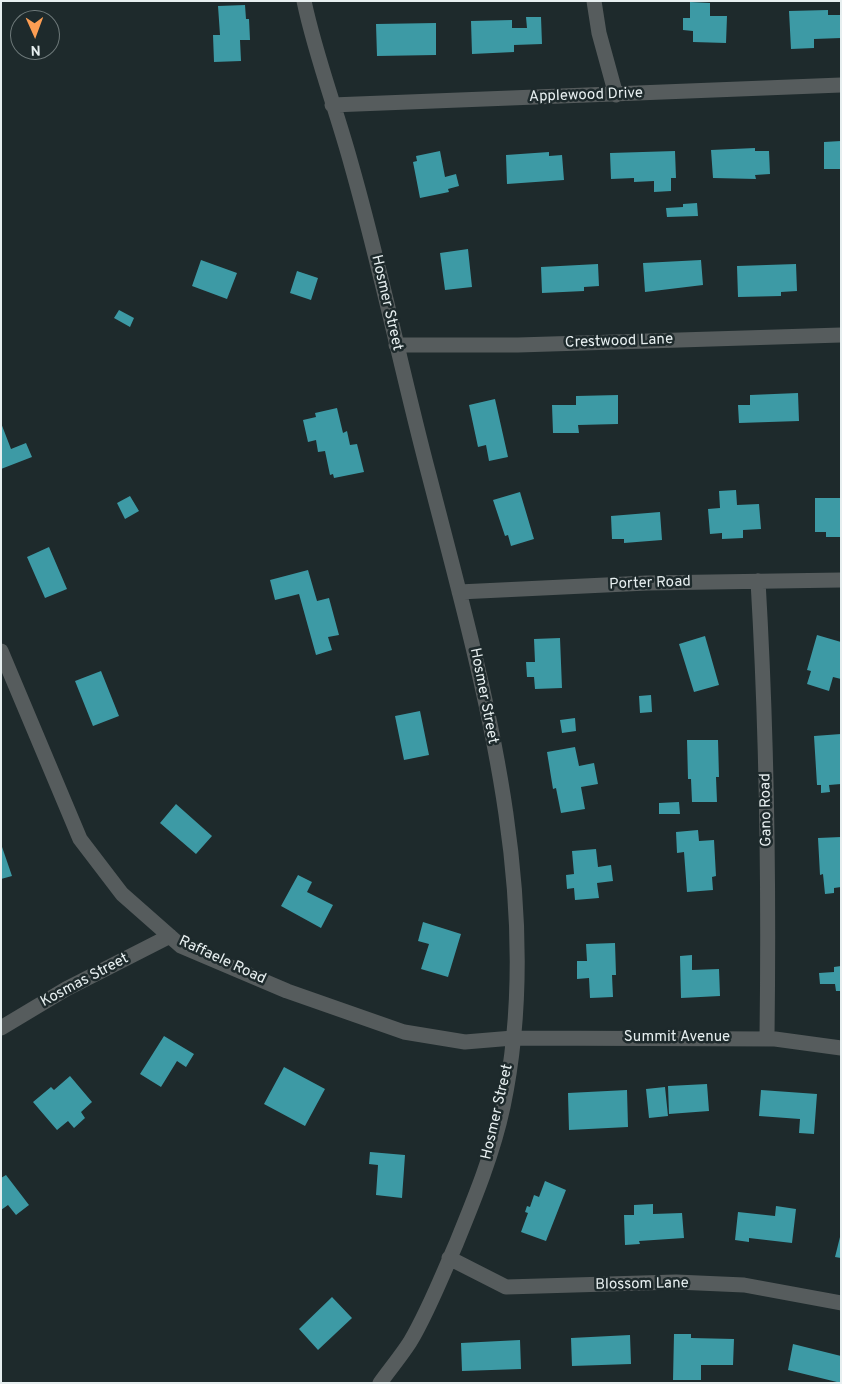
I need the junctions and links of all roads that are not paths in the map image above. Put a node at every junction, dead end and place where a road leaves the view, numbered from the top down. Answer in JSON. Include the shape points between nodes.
{"nodes":[{"id":1,"x":304,"y":1,"type":"edge"},
{"id":2,"x":594,"y":1,"type":"edge"},
{"id":3,"x":841,"y":86,"type":"edge"},
{"id":4,"x":616,"y":95,"type":"junction"},
{"id":5,"x":332,"y":105,"type":"junction"},
{"id":6,"x":841,"y":336,"type":"edge"},
{"id":7,"x":396,"y":345,"type":"junction"},
{"id":8,"x":841,"y":580,"type":"edge"},
{"id":9,"x":758,"y":581,"type":"junction"},
{"id":10,"x":459,"y":592,"type":"junction"},
{"id":11,"x":1,"y":651,"type":"edge"},
{"id":12,"x":170,"y":936,"type":"junction"},
{"id":13,"x":1,"y":1028,"type":"edge"},
{"id":14,"x":513,"y":1038,"type":"junction"},
{"id":15,"x":767,"y":1038,"type":"junction"},
{"id":16,"x":841,"y":1048,"type":"edge"},
{"id":17,"x":449,"y":1258,"type":"junction"},
{"id":18,"x":841,"y":1303,"type":"edge"},
{"id":19,"x":380,"y":1383,"type":"edge"}],
"edges":[{"from":1,"to":5,"type":"street","name":"Hosmer Street","via":[[313,45]]},
{"from":2,"to":4,"type":"street"},
{"from":3,"to":4,"type":"street","name":"Applewood Drive"},
{"from":4,"to":5,"type":"street","name":"Applewood Drive"},
{"from":5,"to":7,"type":"street","name":"Hosmer Street","via":[[358,187]]},
{"from":6,"to":7,"type":"street","name":"Crestwood Lane"},
{"from":7,"to":10,"type":"street","name":"Hosmer Street"},
{"from":8,"to":9,"type":"street","name":"Porter Road"},
{"from":9,"to":10,"type":"street","name":"Porter Road"},
{"from":9,"to":15,"type":"street","name":"Gano Road","via":[[766,711]]},
{"from":10,"to":14,"type":"street","name":"Hosmer Street","via":[[485,697],[512,863],[517,962]]},
{"from":11,"to":12,"type":"street","name":"Raffaele Road","via":[[80,839],[122,894]]},
{"from":12,"to":13,"type":"street","name":"Kosmas Street","via":[[66,989]]},
{"from":12,"to":14,"type":"street","name":"Raffaele Road","via":[[181,946],[287,991],[404,1032],[465,1042]]},
{"from":14,"to":15,"type":"street","name":"Summit Avenue"},
{"from":14,"to":17,"type":"street","name":"Hosmer Street","via":[[502,1110],[489,1157]]},
{"from":15,"to":16,"type":"street","name":"Summit Avenue"},
{"from":17,"to":18,"type":"street","name":"Blossom Lane","via":[[506,1287],[676,1282],[734,1285]]},
{"from":17,"to":19,"type":"street","name":"Hosmer Street","via":[[411,1340]]}]}
